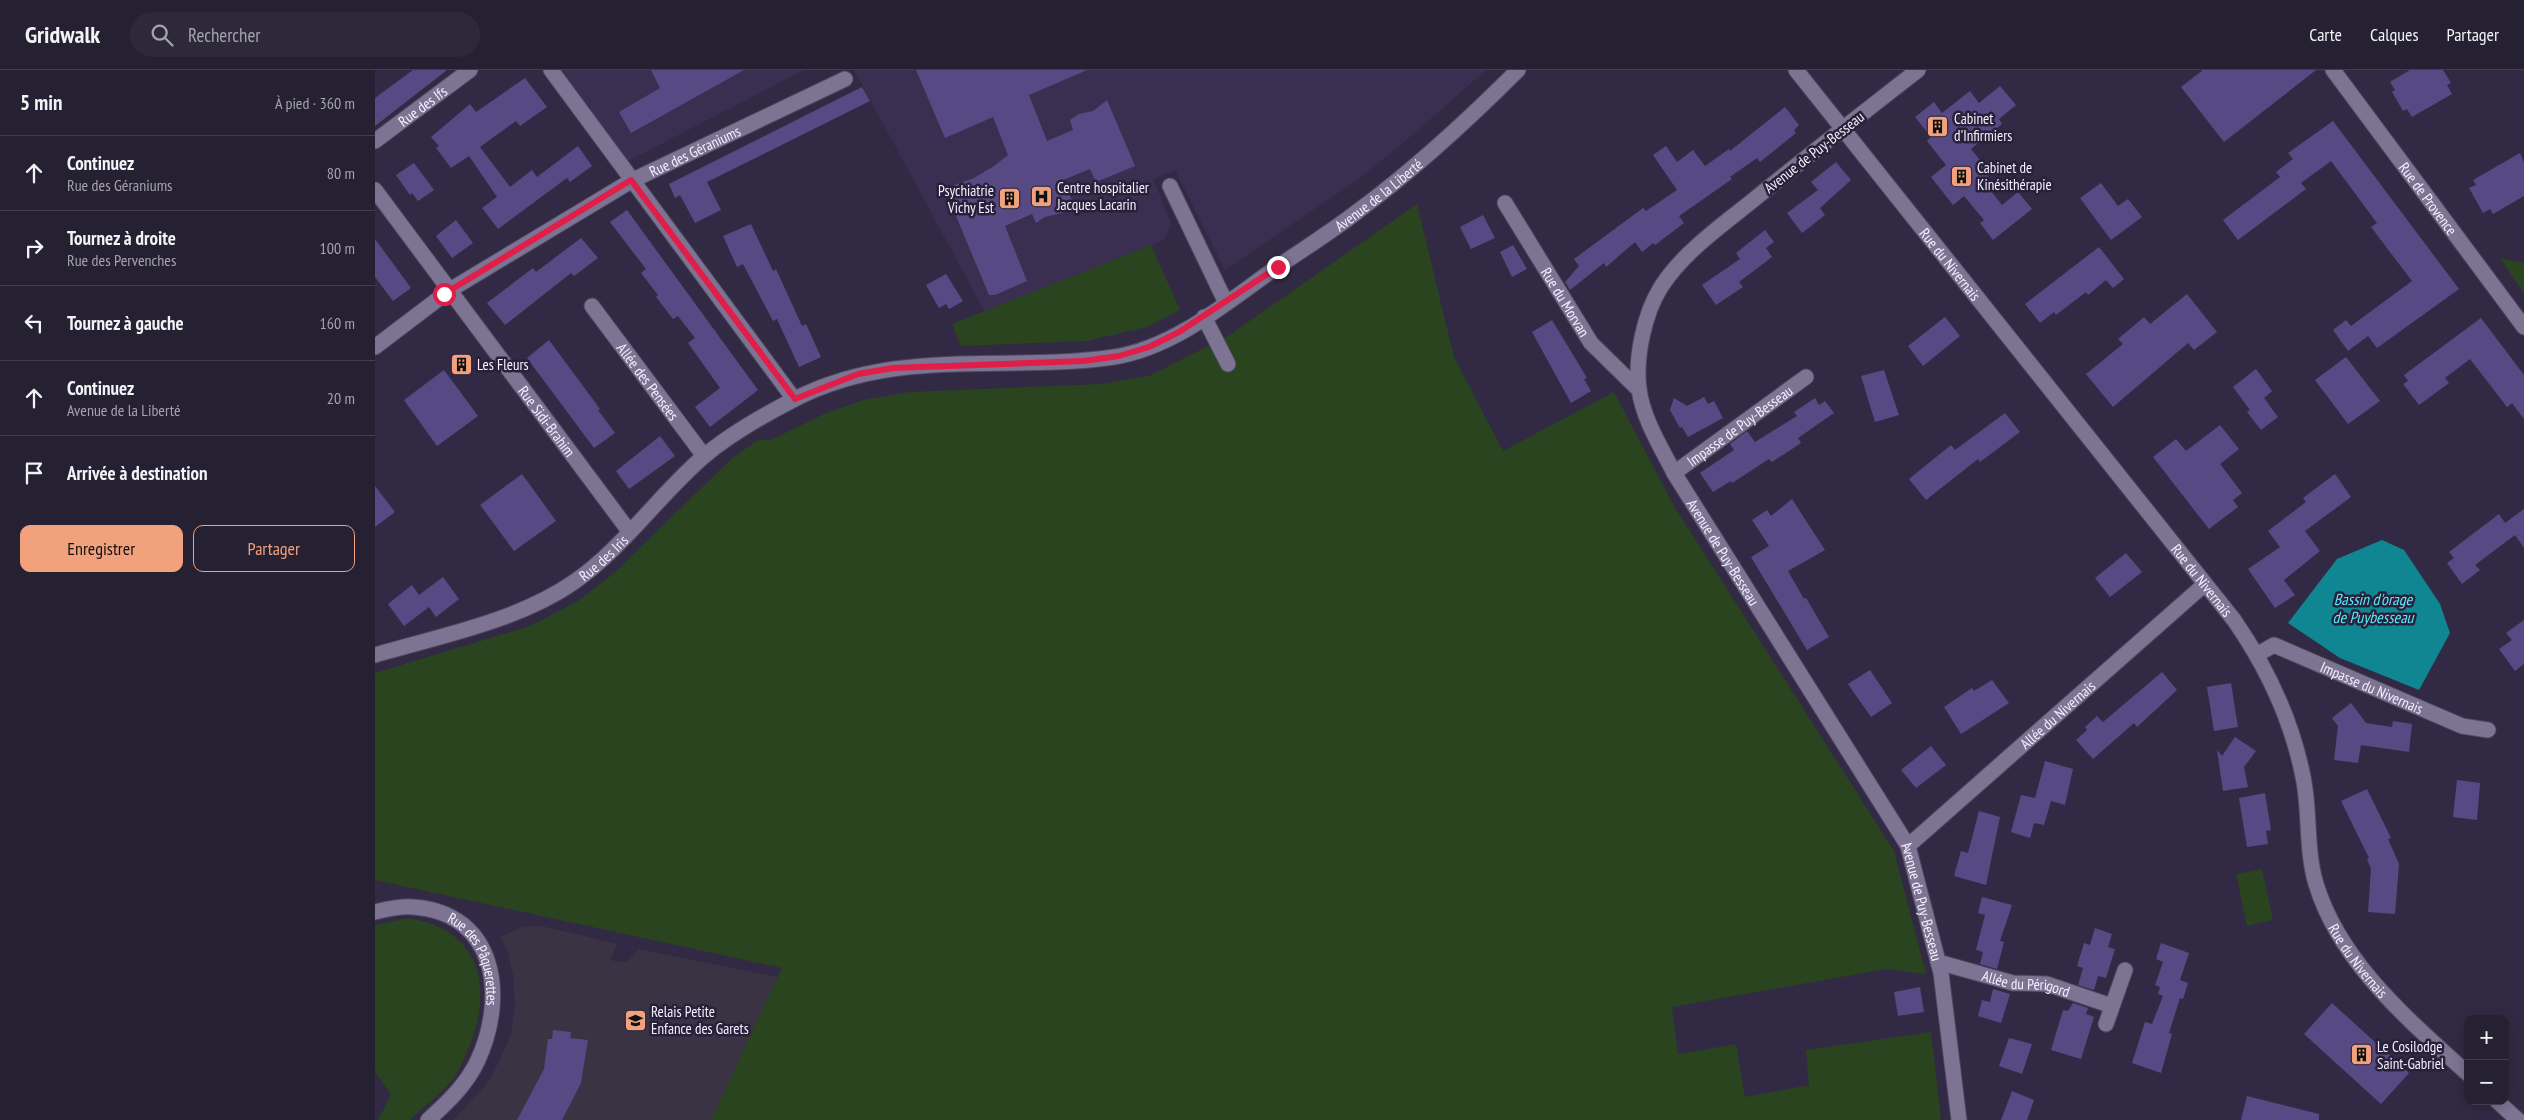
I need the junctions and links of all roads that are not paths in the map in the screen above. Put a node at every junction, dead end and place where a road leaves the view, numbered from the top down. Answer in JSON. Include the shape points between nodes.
{"nodes":[{"id":1,"x":470,"y":70,"type":"edge"},
{"id":2,"x":551,"y":70,"type":"edge"},
{"id":3,"x":1518,"y":70,"type":"edge"},
{"id":4,"x":1796,"y":70,"type":"edge"},
{"id":5,"x":1918,"y":70,"type":"edge"},
{"id":6,"x":2333,"y":70,"type":"edge"},
{"id":7,"x":845,"y":79,"type":"dead end"},
{"id":8,"x":1843,"y":129,"type":"junction"},
{"id":9,"x":375,"y":141,"type":"edge"},
{"id":10,"x":631,"y":180,"type":"junction"},
{"id":11,"x":1170,"y":186,"type":"dead end"},
{"id":12,"x":375,"y":190,"type":"edge"},
{"id":13,"x":1505,"y":203,"type":"dead end"},
{"id":14,"x":450,"y":290,"type":"junction"},
{"id":15,"x":1226,"y":303,"type":"junction"},
{"id":16,"x":592,"y":306,"type":"dead end"},
{"id":17,"x":1204,"y":317,"type":"junction"},
{"id":18,"x":2524,"y":327,"type":"edge"},
{"id":19,"x":375,"y":347,"type":"edge"},
{"id":20,"x":1229,"y":364,"type":"dead end"},
{"id":21,"x":1806,"y":376,"type":"dead end"},
{"id":22,"x":1639,"y":390,"type":"junction"},
{"id":23,"x":795,"y":399,"type":"junction"},
{"id":24,"x":704,"y":456,"type":"junction"},
{"id":25,"x":1674,"y":473,"type":"junction"},
{"id":26,"x":629,"y":531,"type":"junction"},
{"id":27,"x":2205,"y":584,"type":"junction"},
{"id":28,"x":2258,"y":654,"type":"junction"},
{"id":29,"x":375,"y":655,"type":"edge"},
{"id":30,"x":2488,"y":730,"type":"dead end"},
{"id":31,"x":1908,"y":846,"type":"junction"},
{"id":32,"x":375,"y":912,"type":"edge"},
{"id":33,"x":1939,"y":962,"type":"junction"},
{"id":34,"x":2125,"y":970,"type":"dead end"},
{"id":35,"x":2112,"y":1006,"type":"junction"},
{"id":36,"x":2106,"y":1024,"type":"dead end"},
{"id":37,"x":2464,"y":1070,"type":"edge"},
{"id":38,"x":2501,"y":1105,"type":"edge"},
{"id":39,"x":428,"y":1120,"type":"edge"},
{"id":40,"x":1959,"y":1120,"type":"edge"},
{"id":41,"x":2518,"y":1120,"type":"edge"}],
"edges":[{"from":1,"to":9,"type":"street","name":"Rue des Ifs"},
{"from":2,"to":10,"type":"street"},
{"from":3,"to":15,"type":"street","name":"Avenue de la Liberté","via":[[1420,163],[1359,211]]},
{"from":4,"to":8,"type":"street","name":"Rue du Nivernais"},
{"from":5,"to":8,"type":"street","name":"Avenue de Puy-Besseau"},
{"from":6,"to":18,"type":"street","name":"Rue de Provence"},
{"from":7,"to":10,"type":"street","name":"Rue des Géraniums"},
{"from":8,"to":22,"type":"street","name":"Avenue de Puy-Besseau","via":[[1684,258],[1661,288],[1647,319],[1640,345]]},
{"from":8,"to":27,"type":"street","name":"Rue du Nivernais"},
{"from":10,"to":14,"type":"street","name":"Rue des Géraniums"},
{"from":10,"to":23,"type":"street"},
{"from":11,"to":15,"type":"street"},
{"from":12,"to":14,"type":"street","name":"Rue Sidi-Brahim"},
{"from":13,"to":22,"type":"street","name":"Rue du Morvan","via":[[1591,343]]},
{"from":14,"to":19,"type":"street","name":"Rue des Géraniums"},
{"from":14,"to":26,"type":"street","name":"Rue Sidi-Brahim"},
{"from":15,"to":17,"type":"street","name":"Avenue de la Liberté"},
{"from":16,"to":24,"type":"street","name":"Allée des Pensées"},
{"from":17,"to":20,"type":"street"},
{"from":17,"to":23,"type":"street","name":"Rue des Iris","via":[[1149,347],[1119,356],[1083,361],[893,368],[858,374]]},
{"from":21,"to":25,"type":"street","name":"Impasse de Puy-Besseau"},
{"from":22,"to":25,"type":"street","name":"Avenue de Puy-Besseau","via":[[1653,432]]},
{"from":23,"to":24,"type":"street","name":"Rue des Iris","via":[[738,431]]},
{"from":24,"to":26,"type":"street","name":"Rue des Iris"},
{"from":25,"to":31,"type":"street","name":"Avenue de Puy-Besseau"},
{"from":26,"to":29,"type":"street","name":"Rue des Iris","via":[[596,565],[553,596],[502,617]]},
{"from":27,"to":28,"type":"street","name":"Rue du Nivernais"},
{"from":27,"to":31,"type":"street","name":"Allée du Nivernais"},
{"from":28,"to":30,"type":"street","name":"Impasse du Nivernais","via":[[2275,645],[2462,726]]},
{"from":28,"to":37,"type":"street","name":"Rue du Nivernais","via":[[2280,698],[2295,745],[2304,783],[2316,884],[2329,915],[2379,990]]},
{"from":31,"to":33,"type":"street","name":"Avenue de Puy-Besseau"},
{"from":32,"to":39,"type":"street","name":"Rue des Pâquerettes","via":[[412,907],[431,910],[456,920],[473,935],[484,951],[493,976],[491,1022],[476,1064],[452,1098]]},
{"from":33,"to":35,"type":"street","name":"Allée du Périgord","via":[[2013,983],[2047,984]]},
{"from":33,"to":40,"type":"street","name":"Avenue de Puy-Besseau"},
{"from":34,"to":35,"type":"street"},
{"from":35,"to":36,"type":"street"},
{"from":38,"to":41,"type":"street"}]}
